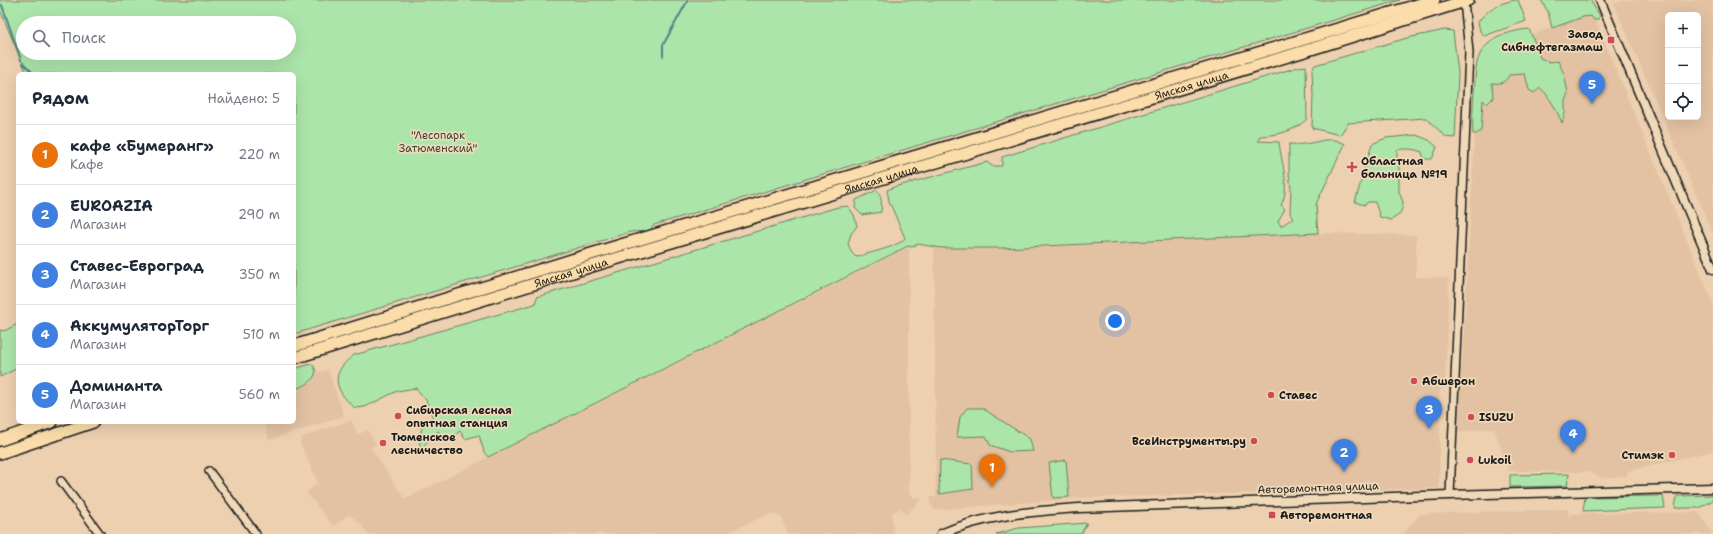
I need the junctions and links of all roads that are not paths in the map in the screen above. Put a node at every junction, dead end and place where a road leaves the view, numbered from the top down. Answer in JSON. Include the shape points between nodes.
{"nodes":[{"id":1,"x":1434,"y":0,"type":"edge"},
{"id":2,"x":1600,"y":0,"type":"edge"},
{"id":3,"x":1466,"y":1,"type":"edge"},
{"id":4,"x":1106,"y":98,"type":"junction"},
{"id":5,"x":1109,"y":109,"type":"junction"},
{"id":6,"x":1713,"y":269,"type":"edge"},
{"id":7,"x":296,"y":345,"type":"edge"},
{"id":8,"x":296,"y":357,"type":"edge"},
{"id":9,"x":46,"y":424,"type":"edge"},
{"id":10,"x":86,"y":424,"type":"edge"},
{"id":11,"x":0,"y":440,"type":"edge"},
{"id":12,"x":0,"y":453,"type":"edge"},
{"id":13,"x":209,"y":471,"type":"dead end"},
{"id":14,"x":60,"y":481,"type":"dead end"},
{"id":15,"x":1713,"y":481,"type":"edge"},
{"id":16,"x":1699,"y":488,"type":"junction"},
{"id":17,"x":1713,"y":488,"type":"edge"},
{"id":18,"x":1450,"y":495,"type":"junction"},
{"id":19,"x":100,"y":534,"type":"edge"},
{"id":20,"x":256,"y":534,"type":"edge"},
{"id":21,"x":941,"y":534,"type":"edge"}],
"edges":[{"from":1,"to":4,"type":"main road","name":"Ямская улица"},
{"from":2,"to":6,"type":"street"},
{"from":3,"to":5,"type":"main road","name":"Ямская улица"},
{"from":3,"to":18,"type":"street","via":[[1469,52]]},
{"from":4,"to":5,"type":"main road"},
{"from":4,"to":7,"type":"main road","name":"Ямская улица"},
{"from":5,"to":8,"type":"main road","name":"Ямская улица"},
{"from":9,"to":11,"type":"main road"},
{"from":10,"to":12,"type":"main road"},
{"from":13,"to":20,"type":"street"},
{"from":14,"to":19,"type":"street"},
{"from":15,"to":16,"type":"street"},
{"from":16,"to":17,"type":"street","name":"Авторемонтная улица"},
{"from":16,"to":18,"type":"street","name":"Авторемонтная улица"},
{"from":18,"to":21,"type":"street","name":"Авторемонтная улица","via":[[1072,508],[979,521]]}]}
